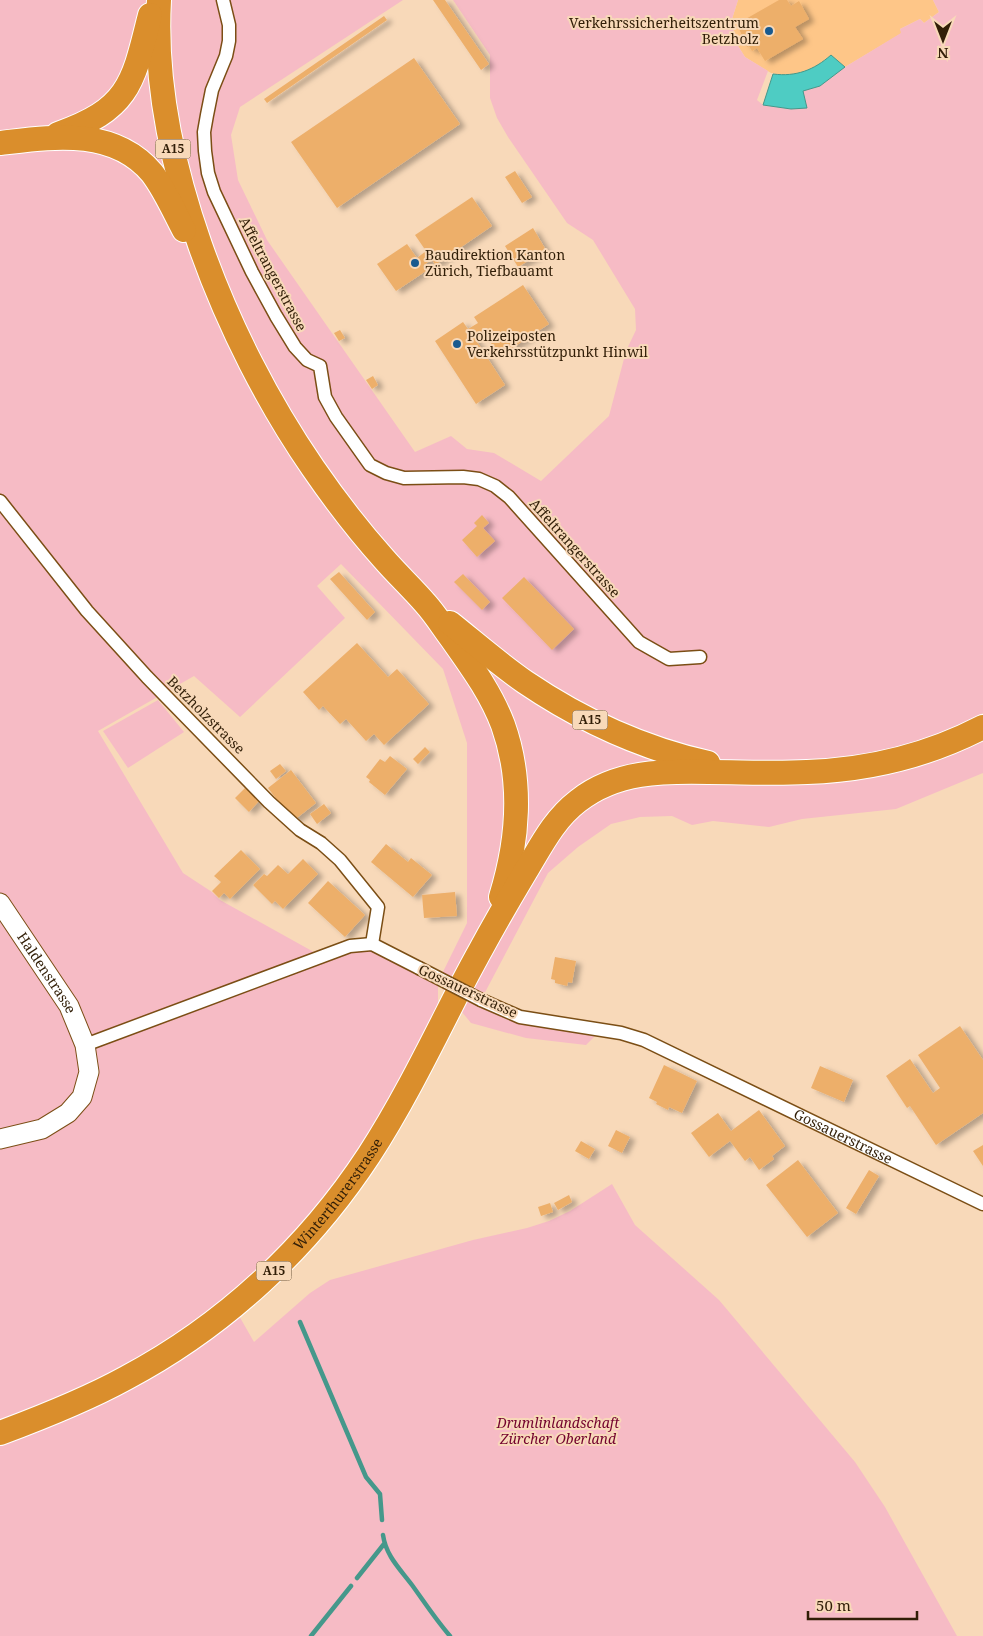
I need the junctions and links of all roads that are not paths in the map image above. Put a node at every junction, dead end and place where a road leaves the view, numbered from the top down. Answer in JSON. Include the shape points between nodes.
{"nodes":[{"id":1,"x":154,"y":0,"type":"edge"},
{"id":2,"x":160,"y":0,"type":"edge"},
{"id":3,"x":223,"y":0,"type":"edge"},
{"id":4,"x":52,"y":137,"type":"junction"},
{"id":5,"x":0,"y":143,"type":"edge"},
{"id":6,"x":218,"y":292,"type":"junction"},
{"id":7,"x":0,"y":501,"type":"edge"},
{"id":8,"x":426,"y":604,"type":"junction"},
{"id":9,"x":700,"y":657,"type":"dead end"},
{"id":10,"x":983,"y":727,"type":"edge"},
{"id":11,"x":783,"y":773,"type":"junction"},
{"id":12,"x":0,"y":903,"type":"edge"},
{"id":13,"x":488,"y":934,"type":"junction"},
{"id":14,"x":372,"y":944,"type":"junction"},
{"id":15,"x":85,"y":1045,"type":"junction"},
{"id":16,"x":0,"y":1139,"type":"edge"},
{"id":17,"x":983,"y":1204,"type":"edge"},
{"id":18,"x":0,"y":1433,"type":"edge"}],
"edges":[{"from":1,"to":4,"type":"highway","via":[[134,74],[121,97],[96,118]]},
{"from":2,"to":6,"type":"highway","number":"A15","via":[[158,39],[171,140],[191,217]]},
{"from":3,"to":9,"type":"street","name":"Affeltrangerstrasse","via":[[230,25],[229,41],[212,90],[204,132],[208,173],[214,192],[276,316],[295,348],[307,360],[320,366],[325,397],[370,465],[404,478],[464,477],[495,486],[510,497],[639,642],[669,659]]},
{"from":4,"to":5,"type":"highway"},
{"from":4,"to":6,"type":"highway","via":[[108,144],[128,152],[143,164],[157,180]]},
{"from":6,"to":8,"type":"highway","number":"A15","via":[[272,403],[312,468],[361,532]]},
{"from":7,"to":14,"type":"street","name":"Betzholzstrasse","via":[[87,612],[147,677],[269,802],[348,868],[378,907]]},
{"from":8,"to":11,"type":"highway","number":"A15","via":[[525,682],[602,726],[654,748],[690,758]]},
{"from":8,"to":13,"type":"highway","number":"A15","via":[[474,670],[497,710],[511,758],[516,797],[512,858]]},
{"from":10,"to":11,"type":"highway","number":"A15","via":[[935,748],[893,761],[853,768]]},
{"from":11,"to":13,"type":"highway","number":"A15","via":[[643,773],[613,781],[594,791],[558,820]]},
{"from":12,"to":15,"type":"street","name":"Haldenstrasse","via":[[69,1006]]},
{"from":13,"to":18,"type":"highway","name":"Winterthurerstrasse","number":"A15","via":[[378,1140],[346,1188],[291,1253],[234,1307],[157,1361],[87,1398]]},
{"from":14,"to":15,"type":"street","via":[[350,946],[321,956]]},
{"from":14,"to":17,"type":"street","name":"Gossauerstrasse","bridge":true,"via":[[520,1017],[621,1033],[644,1040]]},
{"from":15,"to":16,"type":"street","via":[[88,1072],[82,1097],[68,1113],[42,1129]]}]}
